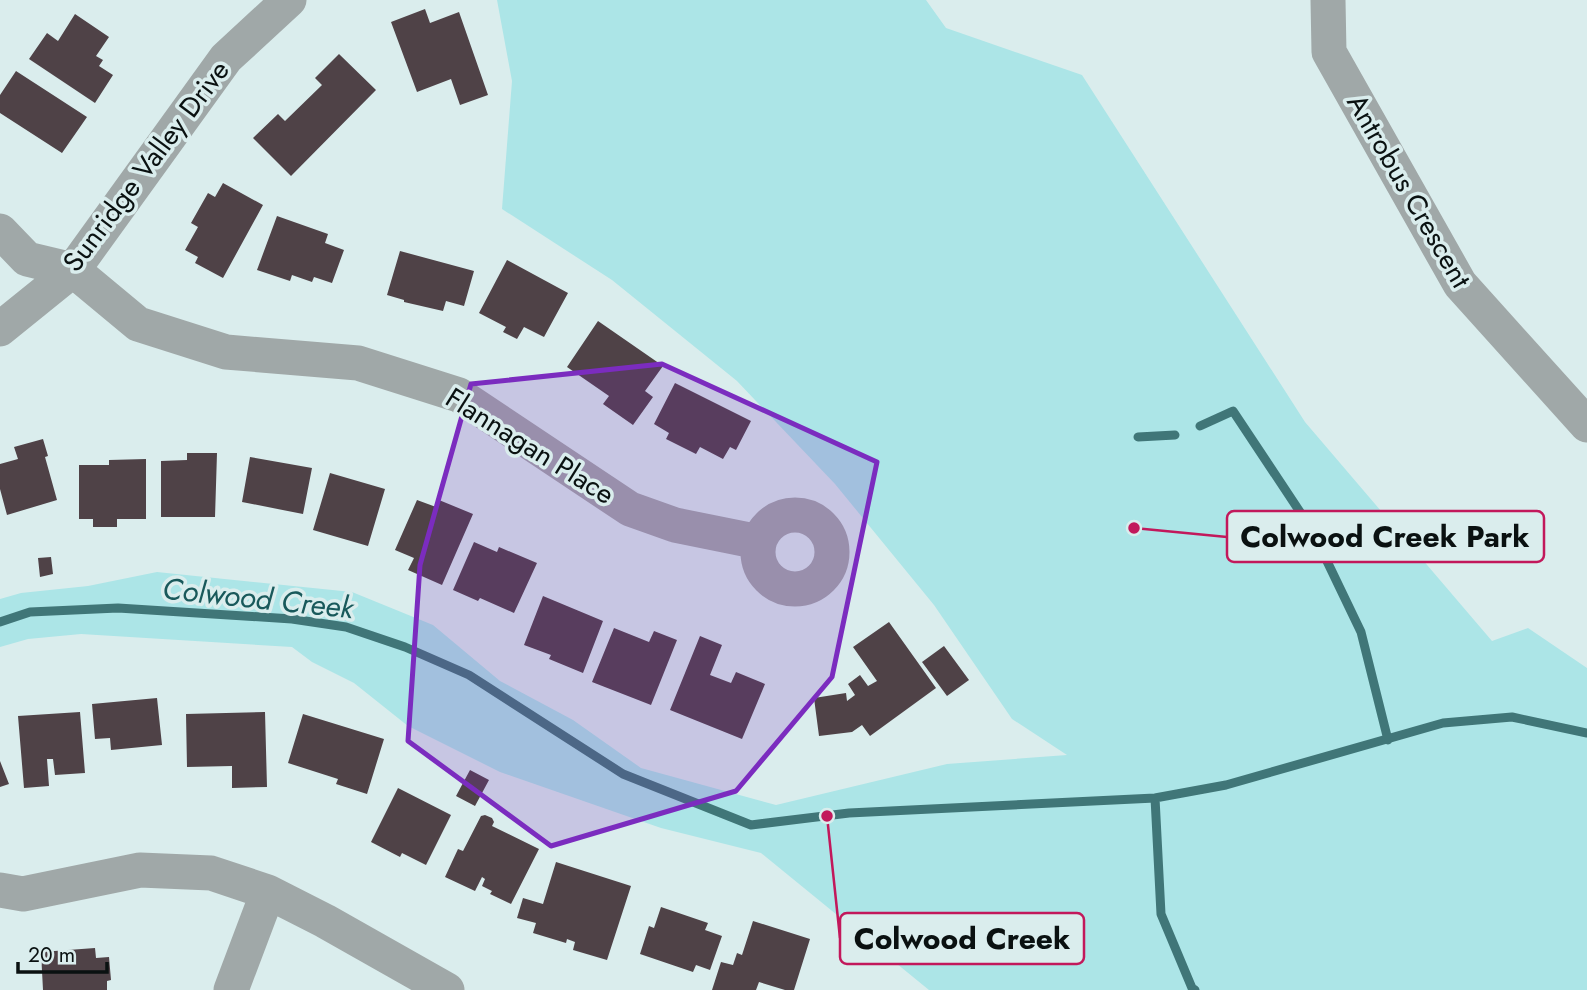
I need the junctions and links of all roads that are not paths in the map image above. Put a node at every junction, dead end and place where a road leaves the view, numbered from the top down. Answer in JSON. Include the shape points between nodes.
{"nodes":[{"id":1,"x":289,"y":0,"type":"edge"},
{"id":2,"x":1328,"y":0,"type":"edge"},
{"id":3,"x":0,"y":231,"type":"edge"},
{"id":4,"x":73,"y":270,"type":"junction"},
{"id":5,"x":0,"y":329,"type":"edge"},
{"id":6,"x":1587,"y":425,"type":"edge"},
{"id":7,"x":759,"y":542,"type":"dead end"},
{"id":8,"x":0,"y":890,"type":"edge"},
{"id":9,"x":268,"y":892,"type":"junction"},
{"id":10,"x":231,"y":990,"type":"edge"},
{"id":11,"x":447,"y":990,"type":"edge"}],
"edges":[{"from":1,"to":4,"type":"street","name":"Sunridge Valley Drive","via":[[226,58]]},
{"from":2,"to":6,"type":"street","name":"Antrobus Crescent","via":[[1329,52],[1460,284]]},
{"from":3,"to":4,"type":"street","name":"Flannagan Place","via":[[27,259]]},
{"from":4,"to":5,"type":"street","name":"Sunridge Valley Drive"},
{"from":4,"to":7,"type":"street","name":"Flannagan Place","via":[[138,324],[226,352],[358,363],[459,395],[630,509],[675,526]]},
{"from":8,"to":9,"type":"street","via":[[23,894],[140,870],[211,873]]},
{"from":9,"to":10,"type":"street"},
{"from":9,"to":11,"type":"street"}]}
